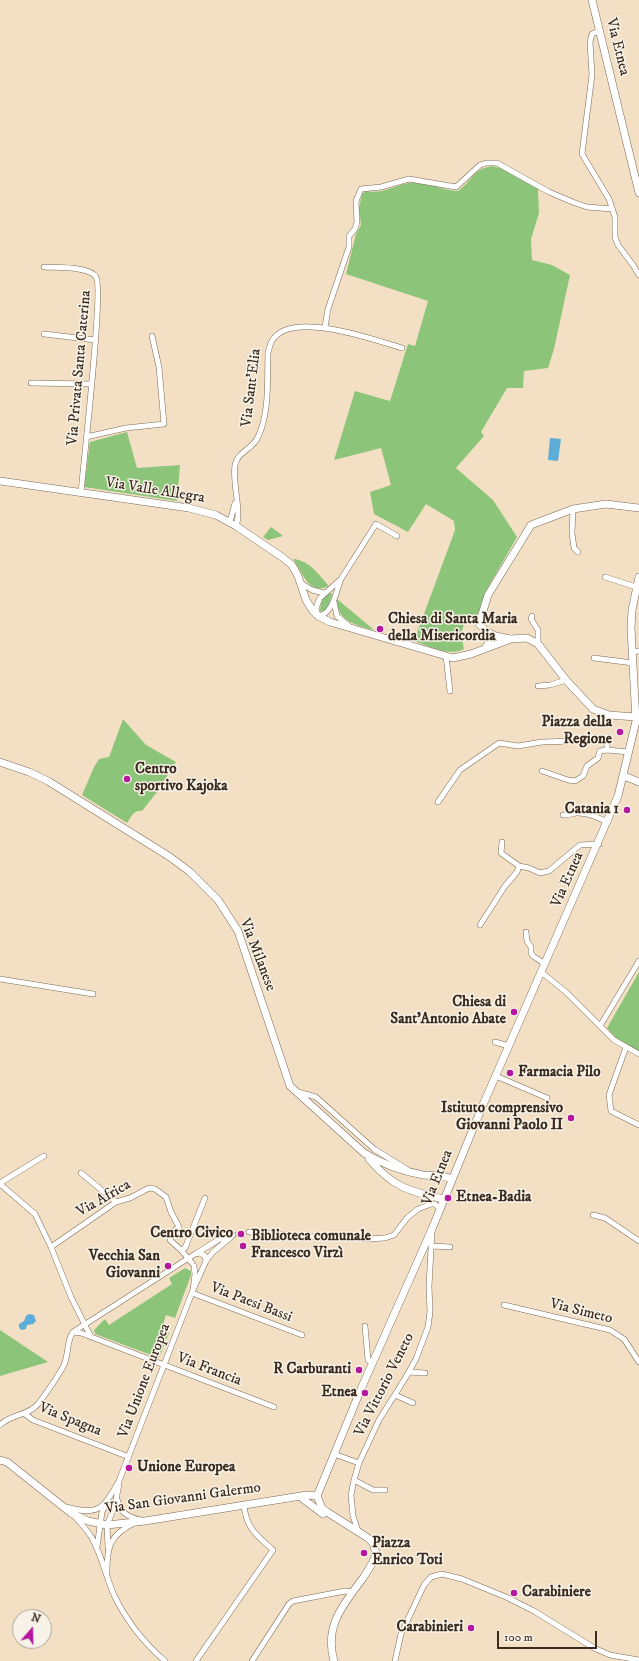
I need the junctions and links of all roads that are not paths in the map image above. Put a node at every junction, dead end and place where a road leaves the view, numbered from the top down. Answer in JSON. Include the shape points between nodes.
{"nodes":[{"id":1,"x":592,"y":0,"type":"edge"},
{"id":2,"x":599,"y":31,"type":"junction"},
{"id":3,"x":639,"y":193,"type":"edge"},
{"id":4,"x":612,"y":209,"type":"junction"},
{"id":5,"x":44,"y":267,"type":"dead end"},
{"id":6,"x":639,"y":275,"type":"edge"},
{"id":7,"x":325,"y":327,"type":"junction"},
{"id":8,"x":44,"y":334,"type":"dead end"},
{"id":9,"x":152,"y":336,"type":"dead end"},
{"id":10,"x":95,"y":340,"type":"junction"},
{"id":11,"x":402,"y":348,"type":"dead end"},
{"id":12,"x":31,"y":383,"type":"dead end"},
{"id":13,"x":91,"y":384,"type":"junction"},
{"id":14,"x":86,"y":437,"type":"junction"},
{"id":15,"x":0,"y":481,"type":"edge"},
{"id":16,"x":81,"y":493,"type":"junction"},
{"id":17,"x":236,"y":496,"type":"junction"},
{"id":18,"x":639,"y":508,"type":"edge"},
{"id":19,"x":573,"y":509,"type":"junction"},
{"id":20,"x":228,"y":522,"type":"junction"},
{"id":21,"x":236,"y":526,"type":"junction"},
{"id":22,"x":397,"y":536,"type":"dead end"},
{"id":23,"x":578,"y":552,"type":"dead end"},
{"id":24,"x":605,"y":577,"type":"dead end"},
{"id":25,"x":341,"y":579,"type":"junction"},
{"id":26,"x":300,"y":583,"type":"junction"},
{"id":27,"x":638,"y":583,"type":"edge"},
{"id":28,"x":325,"y":593,"type":"junction"},
{"id":29,"x":333,"y":600,"type":"junction"},
{"id":30,"x":318,"y":616,"type":"junction"},
{"id":31,"x":532,"y":616,"type":"dead end"},
{"id":32,"x":355,"y":630,"type":"junction"},
{"id":33,"x":489,"y":633,"type":"junction"},
{"id":34,"x":511,"y":639,"type":"junction"},
{"id":35,"x":538,"y":644,"type":"junction"},
{"id":36,"x":486,"y":647,"type":"junction"},
{"id":37,"x":635,"y":651,"type":"edge"},
{"id":38,"x":446,"y":656,"type":"junction"},
{"id":39,"x":594,"y":658,"type":"dead end"},
{"id":40,"x":633,"y":663,"type":"junction"},
{"id":41,"x":566,"y":680,"type":"junction"},
{"id":42,"x":538,"y":686,"type":"dead end"},
{"id":43,"x":637,"y":686,"type":"edge"},
{"id":44,"x":450,"y":691,"type":"dead end"},
{"id":45,"x":636,"y":717,"type":"junction"},
{"id":46,"x":607,"y":750,"type":"junction"},
{"id":47,"x":629,"y":752,"type":"junction"},
{"id":48,"x":0,"y":762,"type":"edge"},
{"id":49,"x":542,"y":771,"type":"dead end"},
{"id":50,"x":624,"y":776,"type":"junction"},
{"id":51,"x":639,"y":782,"type":"edge"},
{"id":52,"x":438,"y":802,"type":"dead end"},
{"id":53,"x":563,"y":814,"type":"dead end"},
{"id":54,"x":608,"y":822,"type":"junction"},
{"id":55,"x":502,"y":842,"type":"dead end"},
{"id":56,"x":598,"y":844,"type":"junction"},
{"id":57,"x":519,"y":866,"type":"junction"},
{"id":58,"x":480,"y":925,"type":"dead end"},
{"id":59,"x":526,"y":932,"type":"dead end"},
{"id":60,"x":639,"y":961,"type":"edge"},
{"id":61,"x":545,"y":964,"type":"junction"},
{"id":62,"x":542,"y":972,"type":"junction"},
{"id":63,"x":0,"y":979,"type":"edge"},
{"id":64,"x":93,"y":994,"type":"dead end"},
{"id":65,"x":600,"y":1026,"type":"junction"},
{"id":66,"x":495,"y":1042,"type":"dead end"},
{"id":67,"x":510,"y":1046,"type":"junction"},
{"id":68,"x":626,"y":1048,"type":"junction"},
{"id":69,"x":639,"y":1054,"type":"edge"},
{"id":70,"x":496,"y":1076,"type":"junction"},
{"id":71,"x":295,"y":1091,"type":"junction"},
{"id":72,"x":547,"y":1098,"type":"dead end"},
{"id":73,"x":639,"y":1125,"type":"edge"},
{"id":74,"x":364,"y":1153,"type":"junction"},
{"id":75,"x":44,"y":1156,"type":"dead end"},
{"id":76,"x":412,"y":1172,"type":"junction"},
{"id":77,"x":81,"y":1173,"type":"dead end"},
{"id":78,"x":451,"y":1179,"type":"junction"},
{"id":79,"x":0,"y":1183,"type":"edge"},
{"id":80,"x":204,"y":1198,"type":"dead end"},
{"id":81,"x":443,"y":1199,"type":"junction"},
{"id":82,"x":430,"y":1200,"type":"junction"},
{"id":83,"x":116,"y":1202,"type":"junction"},
{"id":84,"x":439,"y":1208,"type":"junction"},
{"id":85,"x":593,"y":1215,"type":"dead end"},
{"id":86,"x":432,"y":1229,"type":"junction"},
{"id":87,"x":249,"y":1232,"type":"tunnel mouth"},
{"id":88,"x":639,"y":1241,"type":"edge"},
{"id":89,"x":432,"y":1246,"type":"junction"},
{"id":90,"x":51,"y":1247,"type":"junction"},
{"id":91,"x":450,"y":1247,"type":"dead end"},
{"id":92,"x":181,"y":1250,"type":"junction"},
{"id":93,"x":197,"y":1253,"type":"junction"},
{"id":94,"x":190,"y":1258,"type":"junction"},
{"id":95,"x":206,"y":1261,"type":"junction"},
{"id":96,"x":193,"y":1265,"type":"junction"},
{"id":97,"x":203,"y":1266,"type":"junction"},
{"id":98,"x":192,"y":1291,"type":"junction"},
{"id":99,"x":504,"y":1305,"type":"dead end"},
{"id":100,"x":86,"y":1325,"type":"junction"},
{"id":101,"x":365,"y":1326,"type":"dead end"},
{"id":102,"x":73,"y":1332,"type":"junction"},
{"id":103,"x":302,"y":1335,"type":"dead end"},
{"id":104,"x":91,"y":1337,"type":"junction"},
{"id":105,"x":373,"y":1362,"type":"junction"},
{"id":106,"x":639,"y":1362,"type":"edge"},
{"id":107,"x":164,"y":1365,"type":"junction"},
{"id":108,"x":409,"y":1372,"type":"junction"},
{"id":109,"x":425,"y":1373,"type":"dead end"},
{"id":110,"x":395,"y":1394,"type":"junction"},
{"id":111,"x":413,"y":1403,"type":"dead end"},
{"id":112,"x":274,"y":1408,"type":"dead end"},
{"id":113,"x":25,"y":1414,"type":"junction"},
{"id":114,"x":0,"y":1425,"type":"edge"},
{"id":115,"x":334,"y":1454,"type":"junction"},
{"id":116,"x":129,"y":1456,"type":"junction"},
{"id":117,"x":0,"y":1460,"type":"edge"},
{"id":118,"x":359,"y":1463,"type":"junction"},
{"id":119,"x":354,"y":1480,"type":"junction"},
{"id":120,"x":119,"y":1481,"type":"junction"},
{"id":121,"x":385,"y":1490,"type":"dead end"},
{"id":122,"x":317,"y":1496,"type":"junction"},
{"id":123,"x":300,"y":1498,"type":"junction"},
{"id":124,"x":116,"y":1499,"type":"junction"},
{"id":125,"x":106,"y":1503,"type":"junction"},
{"id":126,"x":244,"y":1506,"type":"junction"},
{"id":127,"x":63,"y":1507,"type":"junction"},
{"id":128,"x":72,"y":1513,"type":"junction"},
{"id":129,"x":338,"y":1520,"type":"junction"},
{"id":130,"x":137,"y":1521,"type":"junction"},
{"id":131,"x":146,"y":1521,"type":"junction"},
{"id":132,"x":104,"y":1524,"type":"junction"},
{"id":133,"x":358,"y":1531,"type":"junction"},
{"id":134,"x":97,"y":1548,"type":"junction"},
{"id":135,"x":108,"y":1548,"type":"junction"},
{"id":136,"x":106,"y":1574,"type":"junction"},
{"id":137,"x":353,"y":1592,"type":"junction"},
{"id":138,"x":639,"y":1660,"type":"edge"},
{"id":139,"x":165,"y":1661,"type":"edge"},
{"id":140,"x":196,"y":1661,"type":"edge"},
{"id":141,"x":252,"y":1661,"type":"edge"},
{"id":142,"x":334,"y":1661,"type":"edge"},
{"id":143,"x":395,"y":1661,"type":"edge"}],
"edges":[{"from":1,"to":2,"type":"main road","name":"Via Etnea"},
{"from":2,"to":3,"type":"main road","name":"Via Etnea"},
{"from":2,"to":4,"type":"street","via":[[592,34],[590,42],[592,75],[582,154],[609,199]]},
{"from":4,"to":6,"type":"street","via":[[618,246]]},
{"from":4,"to":7,"type":"street","via":[[587,207],[575,203],[549,192],[497,163],[480,165],[456,187],[409,179],[374,189],[361,189],[356,201],[357,222],[350,236],[349,247],[328,308]]},
{"from":5,"to":10,"type":"street","name":"Via Privata Santa Caterina","via":[[88,271],[96,276],[99,281]]},
{"from":7,"to":11,"type":"street","name":"Via Sant'Elia"},
{"from":7,"to":17,"type":"street","name":"Via Sant'Elia","via":[[305,326],[285,330],[270,343],[265,410],[256,441],[236,460]]},
{"from":8,"to":10,"type":"street"},
{"from":9,"to":14,"type":"street","via":[[159,367],[164,424],[126,428]]},
{"from":10,"to":13,"type":"street","name":"Via Privata Santa Caterina"},
{"from":12,"to":13,"type":"street"},
{"from":13,"to":14,"type":"street","name":"Via Privata Santa Caterina"},
{"from":14,"to":16,"type":"street","name":"Via Privata Santa Caterina"},
{"from":15,"to":16,"type":"main road","name":"Via Valle Allegra"},
{"from":16,"to":20,"type":"main road","name":"Via Valle Allegra","via":[[189,508],[216,515]]},
{"from":17,"to":20,"type":"street","via":[[234,510]]},
{"from":17,"to":21,"type":"street"},
{"from":18,"to":19,"type":"main road","via":[[606,504]]},
{"from":19,"to":23,"type":"street","via":[[572,533],[574,548]]},
{"from":19,"to":33,"type":"main road","via":[[531,525],[488,595],[480,624]]},
{"from":20,"to":21,"type":"main road","name":"Via Valle Allegra"},
{"from":21,"to":26,"type":"main road","name":"Via Valle Allegra","via":[[292,565]]},
{"from":22,"to":25,"type":"street","via":[[376,524]]},
{"from":24,"to":27,"type":"street"},
{"from":25,"to":28,"type":"street"},
{"from":25,"to":29,"type":"street"},
{"from":26,"to":28,"type":"street","via":[[312,590]]},
{"from":26,"to":30,"type":"main road","name":"Via Valle Allegra","via":[[306,600]]},
{"from":27,"to":37,"type":"main road","name":"Via Etnea","via":[[632,610]]},
{"from":28,"to":30,"type":"street","via":[[318,601]]},
{"from":29,"to":30,"type":"street","via":[[327,612]]},
{"from":29,"to":32,"type":"street","via":[[337,616]]},
{"from":30,"to":32,"type":"main road","name":"Via Valle Allegra"},
{"from":31,"to":35,"type":"street","via":[[531,619],[538,630]]},
{"from":32,"to":38,"type":"main road","name":"Via Valle Allegra"},
{"from":33,"to":34,"type":"main road"},
{"from":33,"to":36,"type":"main road","via":[[491,639]]},
{"from":34,"to":35,"type":"main road","via":[[527,638]]},
{"from":34,"to":36,"type":"main road"},
{"from":35,"to":41,"type":"main road"},
{"from":36,"to":38,"type":"main road","via":[[459,657]]},
{"from":37,"to":40,"type":"main road","name":"Via Etnea"},
{"from":38,"to":44,"type":"street"},
{"from":39,"to":40,"type":"street"},
{"from":40,"to":43,"type":"main road","name":"Via Etnea"},
{"from":41,"to":42,"type":"street"},
{"from":41,"to":45,"type":"main road","via":[[593,709],[609,715]]},
{"from":43,"to":45,"type":"main road","name":"Via Etnea"},
{"from":45,"to":47,"type":"main road","name":"Via Etnea"},
{"from":46,"to":47,"type":"street"},
{"from":46,"to":49,"type":"street","via":[[600,751],[598,758],[587,766],[583,776],[575,781]]},
{"from":46,"to":52,"type":"street","via":[[607,740],[542,742],[518,746],[499,743],[460,770]]},
{"from":47,"to":50,"type":"main road","name":"Via Etnea"},
{"from":48,"to":71,"type":"main road","name":"Via Milanese","via":[[48,781],[170,857],[190,872],[218,900],[238,931],[287,1079]]},
{"from":50,"to":51,"type":"main road"},
{"from":50,"to":54,"type":"main road","name":"Via Etnea"},
{"from":53,"to":54,"type":"street","via":[[590,814]]},
{"from":54,"to":56,"type":"main road","name":"Via Etnea"},
{"from":55,"to":57,"type":"street","via":[[501,853]]},
{"from":56,"to":57,"type":"street","via":[[580,845],[549,871],[540,873]]},
{"from":56,"to":61,"type":"main road","name":"Via Etnea"},
{"from":57,"to":58,"type":"street"},
{"from":59,"to":61,"type":"street","via":[[531,953]]},
{"from":60,"to":65,"type":"street"},
{"from":61,"to":62,"type":"main road","name":"Via Etnea"},
{"from":62,"to":65,"type":"street"},
{"from":62,"to":67,"type":"main road","name":"Via Etnea"},
{"from":63,"to":64,"type":"street"},
{"from":65,"to":68,"type":"street"},
{"from":66,"to":67,"type":"street"},
{"from":67,"to":70,"type":"main road","name":"Via Etnea"},
{"from":68,"to":69,"type":"street"},
{"from":68,"to":73,"type":"street","via":[[609,1094],[611,1111]]},
{"from":70,"to":72,"type":"street"},
{"from":70,"to":78,"type":"main road","name":"Via Etnea"},
{"from":71,"to":74,"type":"main road","name":"Via Milanese"},
{"from":71,"to":76,"type":"street","via":[[316,1097],[374,1149]]},
{"from":74,"to":76,"type":"main road","name":"Via Milanese","via":[[383,1163]]},
{"from":74,"to":82,"type":"main road","via":[[397,1185]]},
{"from":75,"to":79,"type":"street"},
{"from":76,"to":78,"type":"main road","name":"Via Milanese"},
{"from":77,"to":83,"type":"street"},
{"from":78,"to":81,"type":"main road","name":"Via Etnea"},
{"from":79,"to":90,"type":"street","via":[[35,1214]]},
{"from":80,"to":92,"type":"street","via":[[185,1248]]},
{"from":81,"to":82,"type":"main road"},
{"from":81,"to":84,"type":"main road","name":"Via Etnea"},
{"from":82,"to":84,"type":"street"},
{"from":82,"to":87,"type":"street","via":[[410,1215],[390,1238],[328,1238]]},
{"from":83,"to":90,"type":"street","name":"Via Africa"},
{"from":83,"to":92,"type":"street","name":"Via Africa","via":[[146,1189],[156,1189],[166,1197],[178,1224],[179,1227],[171,1233],[170,1240]]},
{"from":84,"to":86,"type":"main road","name":"Via Etnea"},
{"from":85,"to":88,"type":"street","via":[[605,1218]]},
{"from":86,"to":89,"type":"street","name":"Via Vittorio Veneto"},
{"from":86,"to":105,"type":"main road","name":"Via Etnea"},
{"from":89,"to":91,"type":"street"},
{"from":89,"to":108,"type":"street","name":"Via Vittorio Veneto","via":[[428,1327]]},
{"from":90,"to":100,"type":"street","via":[[71,1297]]},
{"from":92,"to":94,"type":"street"},
{"from":93,"to":94,"type":"street"},
{"from":93,"to":95,"type":"street","via":[[204,1255]]},
{"from":93,"to":95,"type":"street","via":[[218,1240],[234,1235]]},
{"from":94,"to":96,"type":"street"},
{"from":94,"to":100,"type":"street"},
{"from":95,"to":97,"type":"street"},
{"from":96,"to":97,"type":"street","via":[[198,1268]]},
{"from":96,"to":98,"type":"street","via":[[196,1274]]},
{"from":97,"to":98,"type":"street"},
{"from":98,"to":103,"type":"street","name":"Via Paesi Bassi"},
{"from":98,"to":107,"type":"street","name":"Via Unione Europea"},
{"from":99,"to":106,"type":"street","name":"Via Simeto","via":[[610,1330],[624,1339]]},
{"from":100,"to":102,"type":"street"},
{"from":100,"to":104,"type":"street"},
{"from":101,"to":105,"type":"street","via":[[368,1360]]},
{"from":102,"to":104,"type":"street","name":"Via Francia"},
{"from":102,"to":113,"type":"street","via":[[64,1364],[38,1404]]},
{"from":104,"to":107,"type":"street","name":"Via Francia"},
{"from":105,"to":115,"type":"main road","name":"Via Etnea"},
{"from":107,"to":112,"type":"street","name":"Via Francia"},
{"from":107,"to":116,"type":"street","name":"Via Unione Europea"},
{"from":108,"to":109,"type":"street"},
{"from":108,"to":110,"type":"street","name":"Via Vittorio Veneto"},
{"from":110,"to":111,"type":"street"},
{"from":110,"to":118,"type":"street","name":"Via Vittorio Veneto","via":[[379,1420]]},
{"from":113,"to":114,"type":"street","via":[[4,1421]]},
{"from":113,"to":116,"type":"street","name":"Via Spagna","via":[[33,1420]]},
{"from":115,"to":118,"type":"street"},
{"from":115,"to":122,"type":"main road","name":"Via Etnea"},
{"from":116,"to":120,"type":"street","name":"Via Unione Europea"},
{"from":117,"to":127,"type":"main road","name":"Via San Giovanni Galermo","via":[[7,1462]]},
{"from":118,"to":119,"type":"street","name":"Via Vittorio Veneto"},
{"from":119,"to":121,"type":"street","via":[[373,1490]]},
{"from":119,"to":133,"type":"street","name":"Via Vittorio Veneto","via":[[352,1509]]},
{"from":120,"to":124,"type":"street"},
{"from":120,"to":125,"type":"street"},
{"from":122,"to":123,"type":"main road","name":"Via San Giovanni Galermo","via":[[312,1499]]},
{"from":122,"to":129,"type":"main road","via":[[322,1508]]},
{"from":123,"to":126,"type":"main road","name":"Via San Giovanni Galermo"},
{"from":123,"to":129,"type":"main road","via":[[323,1514]]},
{"from":124,"to":131,"type":"street","via":[[124,1513]]},
{"from":124,"to":132,"type":"street"},
{"from":125,"to":127,"type":"street","via":[[87,1512]]},
{"from":125,"to":132,"type":"street","via":[[102,1512]]},
{"from":126,"to":131,"type":"main road","name":"Via San Giovanni Galermo"},
{"from":126,"to":140,"type":"street","via":[[246,1522],[273,1550]]},
{"from":127,"to":128,"type":"main road","name":"Via San Giovanni Galermo"},
{"from":128,"to":132,"type":"main road","name":"Via San Giovanni Galermo","via":[[88,1521]]},
{"from":128,"to":134,"type":"street"},
{"from":129,"to":133,"type":"main road"},
{"from":130,"to":131,"type":"main road","name":"Via San Giovanni Galermo"},
{"from":130,"to":132,"type":"main road","name":"Via San Giovanni Galermo"},
{"from":130,"to":135,"type":"street","via":[[119,1533]]},
{"from":132,"to":134,"type":"street"},
{"from":132,"to":135,"type":"street"},
{"from":133,"to":137,"type":"main road","via":[[373,1544],[376,1554],[370,1568]]},
{"from":134,"to":136,"type":"street"},
{"from":135,"to":136,"type":"street"},
{"from":136,"to":139,"type":"street","via":[[114,1595],[139,1635]]},
{"from":137,"to":141,"type":"street","via":[[346,1590],[293,1601]]},
{"from":137,"to":142,"type":"main road","via":[[342,1608],[331,1634],[330,1645]]},
{"from":138,"to":143,"type":"street","via":[[594,1648],[506,1597],[442,1574],[431,1577],[424,1585],[404,1626]]}]}
